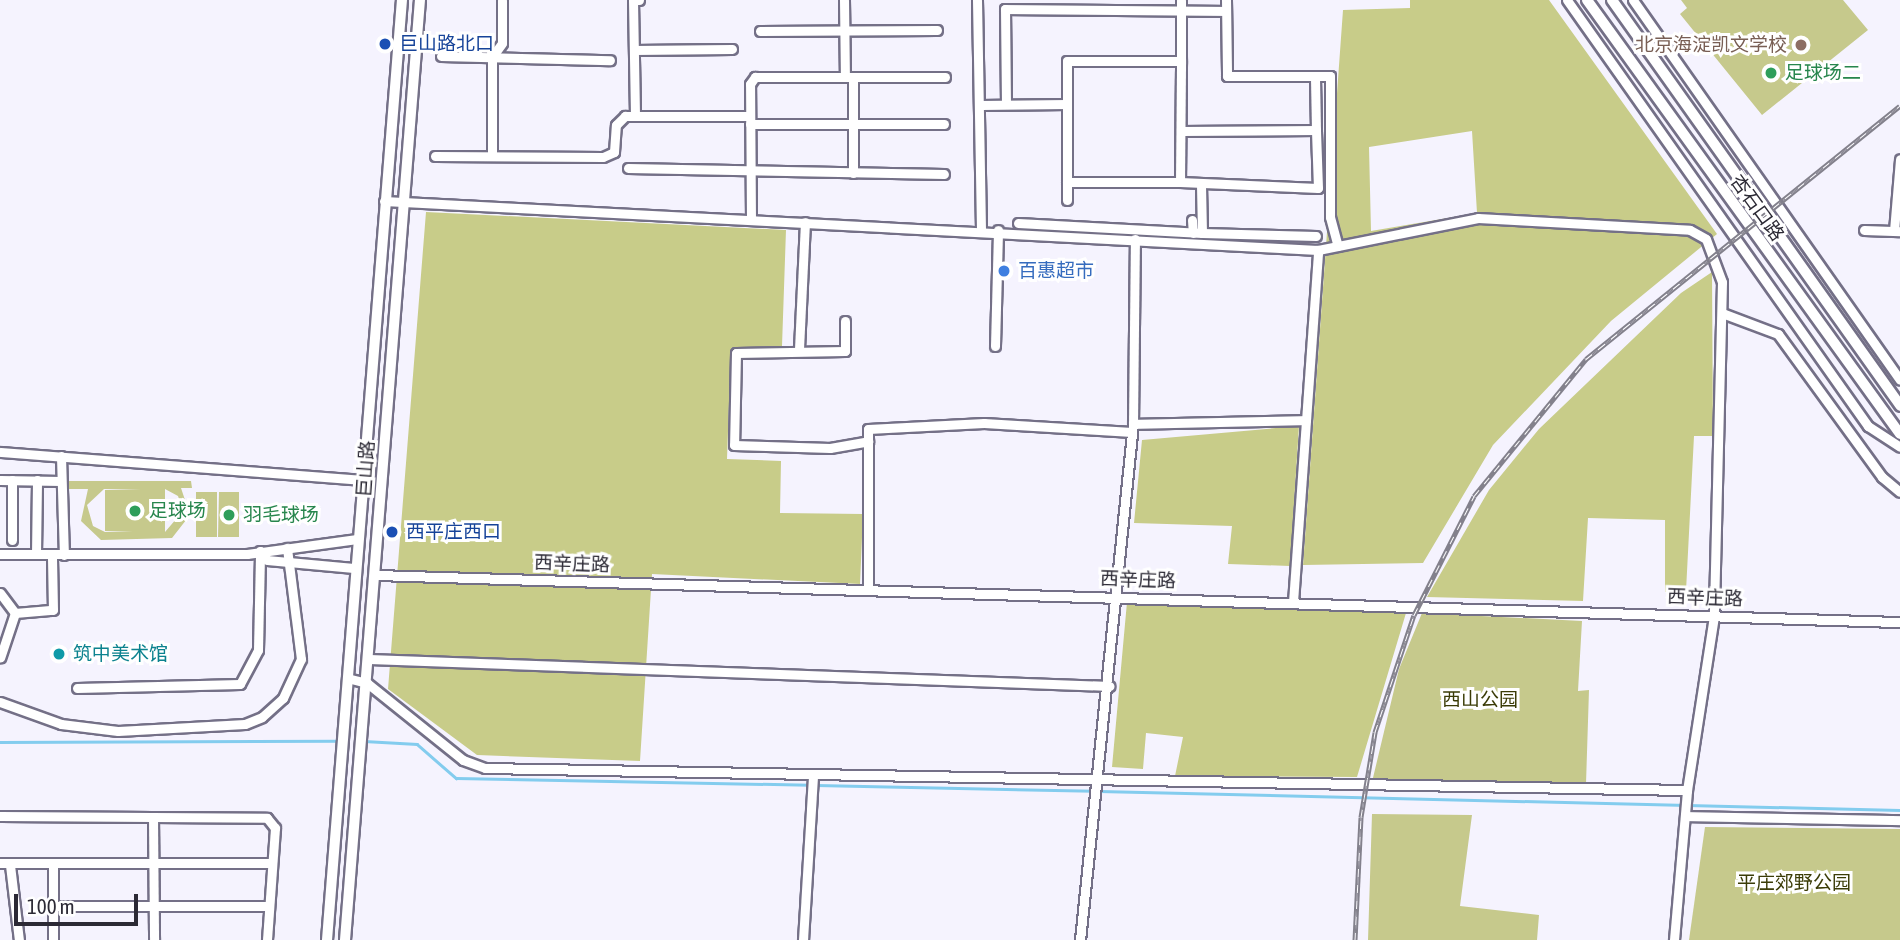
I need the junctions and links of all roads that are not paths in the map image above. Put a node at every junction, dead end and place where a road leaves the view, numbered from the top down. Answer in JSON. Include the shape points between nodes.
{"nodes":[{"id":1,"x":402,"y":0,"type":"edge"},
{"id":2,"x":420,"y":0,"type":"edge"},
{"id":3,"x":502,"y":0,"type":"edge"},
{"id":4,"x":639,"y":0,"type":"edge"},
{"id":5,"x":844,"y":0,"type":"edge"},
{"id":6,"x":978,"y":0,"type":"edge"},
{"id":7,"x":1181,"y":0,"type":"edge"},
{"id":8,"x":1226,"y":0,"type":"edge"},
{"id":9,"x":1567,"y":0,"type":"edge"},
{"id":10,"x":1587,"y":0,"type":"edge"},
{"id":11,"x":1612,"y":0,"type":"edge"},
{"id":12,"x":1633,"y":0,"type":"edge"},
{"id":13,"x":1181,"y":11,"type":"junction"},
{"id":14,"x":1226,"y":11,"type":"junction"},
{"id":15,"x":937,"y":30,"type":"dead end"},
{"id":16,"x":760,"y":31,"type":"dead end"},
{"id":17,"x":844,"y":31,"type":"junction"},
{"id":18,"x":732,"y":49,"type":"dead end"},
{"id":19,"x":634,"y":50,"type":"junction"},
{"id":20,"x":441,"y":56,"type":"dead end"},
{"id":21,"x":492,"y":57,"type":"junction"},
{"id":22,"x":610,"y":60,"type":"dead end"},
{"id":23,"x":1181,"y":61,"type":"junction"},
{"id":24,"x":1315,"y":76,"type":"junction"},
{"id":25,"x":849,"y":78,"type":"junction"},
{"id":26,"x":945,"y":78,"type":"dead end"},
{"id":27,"x":1006,"y":104,"type":"junction"},
{"id":28,"x":1067,"y":104,"type":"junction"},
{"id":29,"x":981,"y":105,"type":"junction"},
{"id":30,"x":635,"y":116,"type":"junction"},
{"id":31,"x":750,"y":120,"type":"junction"},
{"id":32,"x":944,"y":124,"type":"dead end"},
{"id":33,"x":1316,"y":130,"type":"junction"},
{"id":34,"x":1181,"y":131,"type":"junction"},
{"id":35,"x":435,"y":156,"type":"dead end"},
{"id":36,"x":492,"y":156,"type":"junction"},
{"id":37,"x":1900,"y":159,"type":"edge"},
{"id":38,"x":628,"y":168,"type":"dead end"},
{"id":39,"x":750,"y":171,"type":"junction"},
{"id":40,"x":853,"y":173,"type":"junction"},
{"id":41,"x":944,"y":174,"type":"dead end"},
{"id":42,"x":1067,"y":182,"type":"junction"},
{"id":43,"x":1180,"y":182,"type":"junction"},
{"id":44,"x":1202,"y":185,"type":"junction"},
{"id":45,"x":401,"y":200,"type":"junction"},
{"id":46,"x":1067,"y":200,"type":"dead end"},
{"id":47,"x":384,"y":201,"type":"junction"},
{"id":48,"x":751,"y":220,"type":"junction"},
{"id":49,"x":1192,"y":220,"type":"dead end"},
{"id":50,"x":805,"y":222,"type":"junction"},
{"id":51,"x":1018,"y":223,"type":"dead end"},
{"id":52,"x":981,"y":229,"type":"junction"},
{"id":53,"x":998,"y":230,"type":"junction"},
{"id":54,"x":1864,"y":230,"type":"dead end"},
{"id":55,"x":1897,"y":231,"type":"edge"},
{"id":56,"x":1197,"y":233,"type":"junction"},
{"id":57,"x":1316,"y":236,"type":"dead end"},
{"id":58,"x":1135,"y":239,"type":"junction"},
{"id":59,"x":1338,"y":246,"type":"junction"},
{"id":60,"x":1318,"y":250,"type":"junction"},
{"id":61,"x":1722,"y":313,"type":"junction"},
{"id":62,"x":845,"y":321,"type":"dead end"},
{"id":63,"x":995,"y":346,"type":"dead end"},
{"id":64,"x":799,"y":349,"type":"junction"},
{"id":65,"x":1900,"y":380,"type":"edge"},
{"id":66,"x":1885,"y":388,"type":"junction"},
{"id":67,"x":1900,"y":399,"type":"edge"},
{"id":68,"x":1900,"y":406,"type":"edge"},
{"id":69,"x":1306,"y":420,"type":"junction"},
{"id":70,"x":1132,"y":428,"type":"junction"},
{"id":71,"x":1900,"y":434,"type":"edge"},
{"id":72,"x":868,"y":441,"type":"junction"},
{"id":73,"x":1900,"y":447,"type":"edge"},
{"id":74,"x":0,"y":452,"type":"edge"},
{"id":75,"x":61,"y":456,"type":"junction"},
{"id":76,"x":0,"y":480,"type":"edge"},
{"id":77,"x":12,"y":480,"type":"junction"},
{"id":78,"x":37,"y":480,"type":"junction"},
{"id":79,"x":362,"y":480,"type":"junction"},
{"id":80,"x":61,"y":481,"type":"junction"},
{"id":81,"x":1900,"y":492,"type":"edge"},
{"id":82,"x":357,"y":539,"type":"junction"},
{"id":83,"x":12,"y":540,"type":"dead end"},
{"id":84,"x":316,"y":542,"type":"junction"},
{"id":85,"x":287,"y":548,"type":"junction"},
{"id":86,"x":260,"y":551,"type":"junction"},
{"id":87,"x":0,"y":554,"type":"edge"},
{"id":88,"x":36,"y":554,"type":"junction"},
{"id":89,"x":64,"y":555,"type":"junction"},
{"id":90,"x":52,"y":556,"type":"junction"},
{"id":91,"x":288,"y":561,"type":"junction"},
{"id":92,"x":317,"y":562,"type":"junction"},
{"id":93,"x":354,"y":568,"type":"junction"},
{"id":94,"x":376,"y":575,"type":"junction"},
{"id":95,"x":868,"y":590,"type":"junction"},
{"id":96,"x":0,"y":593,"type":"edge"},
{"id":97,"x":1115,"y":597,"type":"junction"},
{"id":98,"x":1293,"y":603,"type":"junction"},
{"id":99,"x":15,"y":614,"type":"junction"},
{"id":100,"x":1714,"y":616,"type":"junction"},
{"id":101,"x":1900,"y":622,"type":"edge"},
{"id":102,"x":0,"y":658,"type":"edge"},
{"id":103,"x":369,"y":659,"type":"junction"},
{"id":104,"x":347,"y":678,"type":"junction"},
{"id":105,"x":367,"y":683,"type":"junction"},
{"id":106,"x":1110,"y":686,"type":"junction"},
{"id":107,"x":77,"y":688,"type":"dead end"},
{"id":108,"x":0,"y":702,"type":"edge"},
{"id":109,"x":813,"y":776,"type":"junction"},
{"id":110,"x":1095,"y":781,"type":"junction"},
{"id":111,"x":1687,"y":790,"type":"junction"},
{"id":112,"x":0,"y":816,"type":"edge"},
{"id":113,"x":1686,"y":816,"type":"junction"},
{"id":114,"x":153,"y":818,"type":"junction"},
{"id":115,"x":1900,"y":820,"type":"edge"},
{"id":116,"x":154,"y":863,"type":"junction"},
{"id":117,"x":270,"y":863,"type":"junction"},
{"id":118,"x":5,"y":864,"type":"edge"},
{"id":119,"x":53,"y":864,"type":"junction"},
{"id":120,"x":55,"y":906,"type":"junction"},
{"id":121,"x":153,"y":906,"type":"junction"},
{"id":122,"x":270,"y":906,"type":"junction"},
{"id":123,"x":19,"y":940,"type":"edge"},
{"id":124,"x":53,"y":940,"type":"edge"},
{"id":125,"x":154,"y":940,"type":"edge"},
{"id":126,"x":267,"y":940,"type":"edge"},
{"id":127,"x":327,"y":940,"type":"edge"},
{"id":128,"x":345,"y":940,"type":"edge"},
{"id":129,"x":803,"y":940,"type":"edge"},
{"id":130,"x":1080,"y":940,"type":"edge"},
{"id":131,"x":1674,"y":940,"type":"edge"}],
"edges":[{"from":1,"to":47,"type":"main road","name":"巨山路"},
{"from":2,"to":45,"type":"main road","name":"巨山路"},
{"from":3,"to":21,"type":"street","via":[[502,43]]},
{"from":4,"to":19,"type":"street","via":[[633,0]]},
{"from":5,"to":17,"type":"street"},
{"from":6,"to":29,"type":"street"},
{"from":7,"to":13,"type":"street"},
{"from":8,"to":14,"type":"street"},
{"from":9,"to":73,"type":"street","via":[[1868,426]]},
{"from":10,"to":71,"type":"main road","name":"杏石口路"},
{"from":11,"to":66,"type":"main road","name":"杏石口路"},
{"from":12,"to":65,"type":"street","name":"杏石口路"},
{"from":13,"to":14,"type":"street"},
{"from":13,"to":23,"type":"street"},
{"from":13,"to":27,"type":"street","via":[[1005,9]]},
{"from":14,"to":24,"type":"street","via":[[1227,76]]},
{"from":15,"to":17,"type":"street"},
{"from":16,"to":17,"type":"street"},
{"from":17,"to":25,"type":"street"},
{"from":18,"to":19,"type":"street"},
{"from":19,"to":30,"type":"street"},
{"from":20,"to":21,"type":"street"},
{"from":21,"to":22,"type":"street"},
{"from":21,"to":36,"type":"street"},
{"from":23,"to":28,"type":"street","via":[[1068,56]]},
{"from":23,"to":34,"type":"street"},
{"from":24,"to":33,"type":"street"},
{"from":24,"to":59,"type":"street","via":[[1330,76],[1330,217]]},
{"from":25,"to":26,"type":"street"},
{"from":25,"to":31,"type":"street","via":[[755,77]]},
{"from":25,"to":40,"type":"street"},
{"from":27,"to":28,"type":"street"},
{"from":27,"to":29,"type":"street"},
{"from":28,"to":42,"type":"street"},
{"from":29,"to":52,"type":"street"},
{"from":30,"to":31,"type":"street"},
{"from":30,"to":36,"type":"street","via":[[617,121],[614,152],[607,157]]},
{"from":31,"to":32,"type":"street"},
{"from":31,"to":39,"type":"street"},
{"from":33,"to":34,"type":"street"},
{"from":33,"to":44,"type":"street","via":[[1318,188]]},
{"from":34,"to":43,"type":"street"},
{"from":35,"to":36,"type":"street"},
{"from":37,"to":55,"type":"street"},
{"from":38,"to":39,"type":"street"},
{"from":39,"to":40,"type":"street"},
{"from":39,"to":48,"type":"street"},
{"from":40,"to":41,"type":"street"},
{"from":42,"to":43,"type":"street"},
{"from":42,"to":46,"type":"street"},
{"from":43,"to":44,"type":"street"},
{"from":44,"to":56,"type":"street"},
{"from":45,"to":47,"type":"street"},
{"from":45,"to":48,"type":"street"},
{"from":45,"to":94,"type":"main road","name":"巨山路"},
{"from":47,"to":79,"type":"main road","name":"巨山路"},
{"from":48,"to":50,"type":"street"},
{"from":49,"to":56,"type":"street"},
{"from":50,"to":52,"type":"street"},
{"from":50,"to":64,"type":"street"},
{"from":51,"to":56,"type":"street"},
{"from":52,"to":53,"type":"street"},
{"from":53,"to":58,"type":"street"},
{"from":53,"to":63,"type":"street"},
{"from":54,"to":55,"type":"street"},
{"from":56,"to":57,"type":"street"},
{"from":58,"to":60,"type":"street"},
{"from":58,"to":70,"type":"street"},
{"from":59,"to":60,"type":"street"},
{"from":59,"to":61,"type":"street","via":[[1478,218],[1690,230],[1706,239],[1713,254],[1722,282]]},
{"from":60,"to":69,"type":"street"},
{"from":61,"to":81,"type":"street","via":[[1778,334],[1882,477]]},
{"from":61,"to":100,"type":"street"},
{"from":62,"to":64,"type":"street","via":[[845,351]]},
{"from":64,"to":72,"type":"street","via":[[736,353],[734,445],[830,448]]},
{"from":66,"to":67,"type":"main road"},
{"from":66,"to":68,"type":"main road","name":"杏石口路"},
{"from":69,"to":70,"type":"street"},
{"from":69,"to":98,"type":"street"},
{"from":70,"to":72,"type":"street","via":[[984,423],[868,429]]},
{"from":70,"to":97,"type":"street"},
{"from":72,"to":95,"type":"street"},
{"from":74,"to":75,"type":"street"},
{"from":75,"to":79,"type":"street"},
{"from":75,"to":80,"type":"street"},
{"from":76,"to":77,"type":"street"},
{"from":77,"to":78,"type":"street"},
{"from":77,"to":83,"type":"street"},
{"from":78,"to":80,"type":"street"},
{"from":78,"to":88,"type":"street"},
{"from":79,"to":82,"type":"main road","name":"巨山路"},
{"from":80,"to":89,"type":"street"},
{"from":82,"to":84,"type":"street"},
{"from":82,"to":93,"type":"main road","name":"巨山路"},
{"from":84,"to":85,"type":"street"},
{"from":84,"to":92,"type":"street"},
{"from":85,"to":86,"type":"street"},
{"from":85,"to":91,"type":"street"},
{"from":86,"to":89,"type":"street"},
{"from":86,"to":91,"type":"street","via":[[267,560]]},
{"from":86,"to":107,"type":"street","via":[[258,650],[240,684]]},
{"from":87,"to":88,"type":"street"},
{"from":88,"to":90,"type":"street"},
{"from":89,"to":90,"type":"street"},
{"from":90,"to":99,"type":"street","via":[[53,610]]},
{"from":91,"to":92,"type":"street"},
{"from":91,"to":108,"type":"street","via":[[301,659],[283,698],[262,716],[245,724],[118,731],[61,724]]},
{"from":92,"to":93,"type":"street","via":[[324,569]]},
{"from":93,"to":104,"type":"main road","name":"巨山路"},
{"from":94,"to":95,"type":"street","name":"西辛庄路"},
{"from":94,"to":103,"type":"main road","name":"巨山路"},
{"from":95,"to":97,"type":"street","name":"西辛庄路"},
{"from":96,"to":99,"type":"street"},
{"from":97,"to":98,"type":"street","name":"西辛庄路"},
{"from":97,"to":106,"type":"street"},
{"from":98,"to":100,"type":"street","name":"西辛庄路"},
{"from":99,"to":102,"type":"street"},
{"from":100,"to":101,"type":"street","name":"西辛庄路"},
{"from":100,"to":111,"type":"street"},
{"from":103,"to":105,"type":"main road","name":"巨山路"},
{"from":103,"to":106,"type":"street"},
{"from":104,"to":105,"type":"street"},
{"from":104,"to":127,"type":"main road","name":"巨山路"},
{"from":105,"to":109,"type":"street","via":[[463,760],[485,768]]},
{"from":105,"to":128,"type":"main road","name":"巨山路"},
{"from":106,"to":110,"type":"street"},
{"from":109,"to":110,"type":"street"},
{"from":109,"to":129,"type":"street"},
{"from":110,"to":111,"type":"street"},
{"from":110,"to":130,"type":"street"},
{"from":111,"to":113,"type":"street"},
{"from":112,"to":114,"type":"street"},
{"from":113,"to":115,"type":"street"},
{"from":113,"to":131,"type":"street"},
{"from":114,"to":116,"type":"street"},
{"from":114,"to":117,"type":"street","via":[[267,818],[275,828]]},
{"from":116,"to":117,"type":"street"},
{"from":116,"to":119,"type":"street"},
{"from":116,"to":121,"type":"street"},
{"from":117,"to":122,"type":"street"},
{"from":118,"to":119,"type":"street"},
{"from":118,"to":123,"type":"street"},
{"from":119,"to":120,"type":"street"},
{"from":120,"to":121,"type":"street"},
{"from":120,"to":124,"type":"street"},
{"from":121,"to":122,"type":"street"},
{"from":121,"to":125,"type":"street"},
{"from":122,"to":126,"type":"street"}]}
